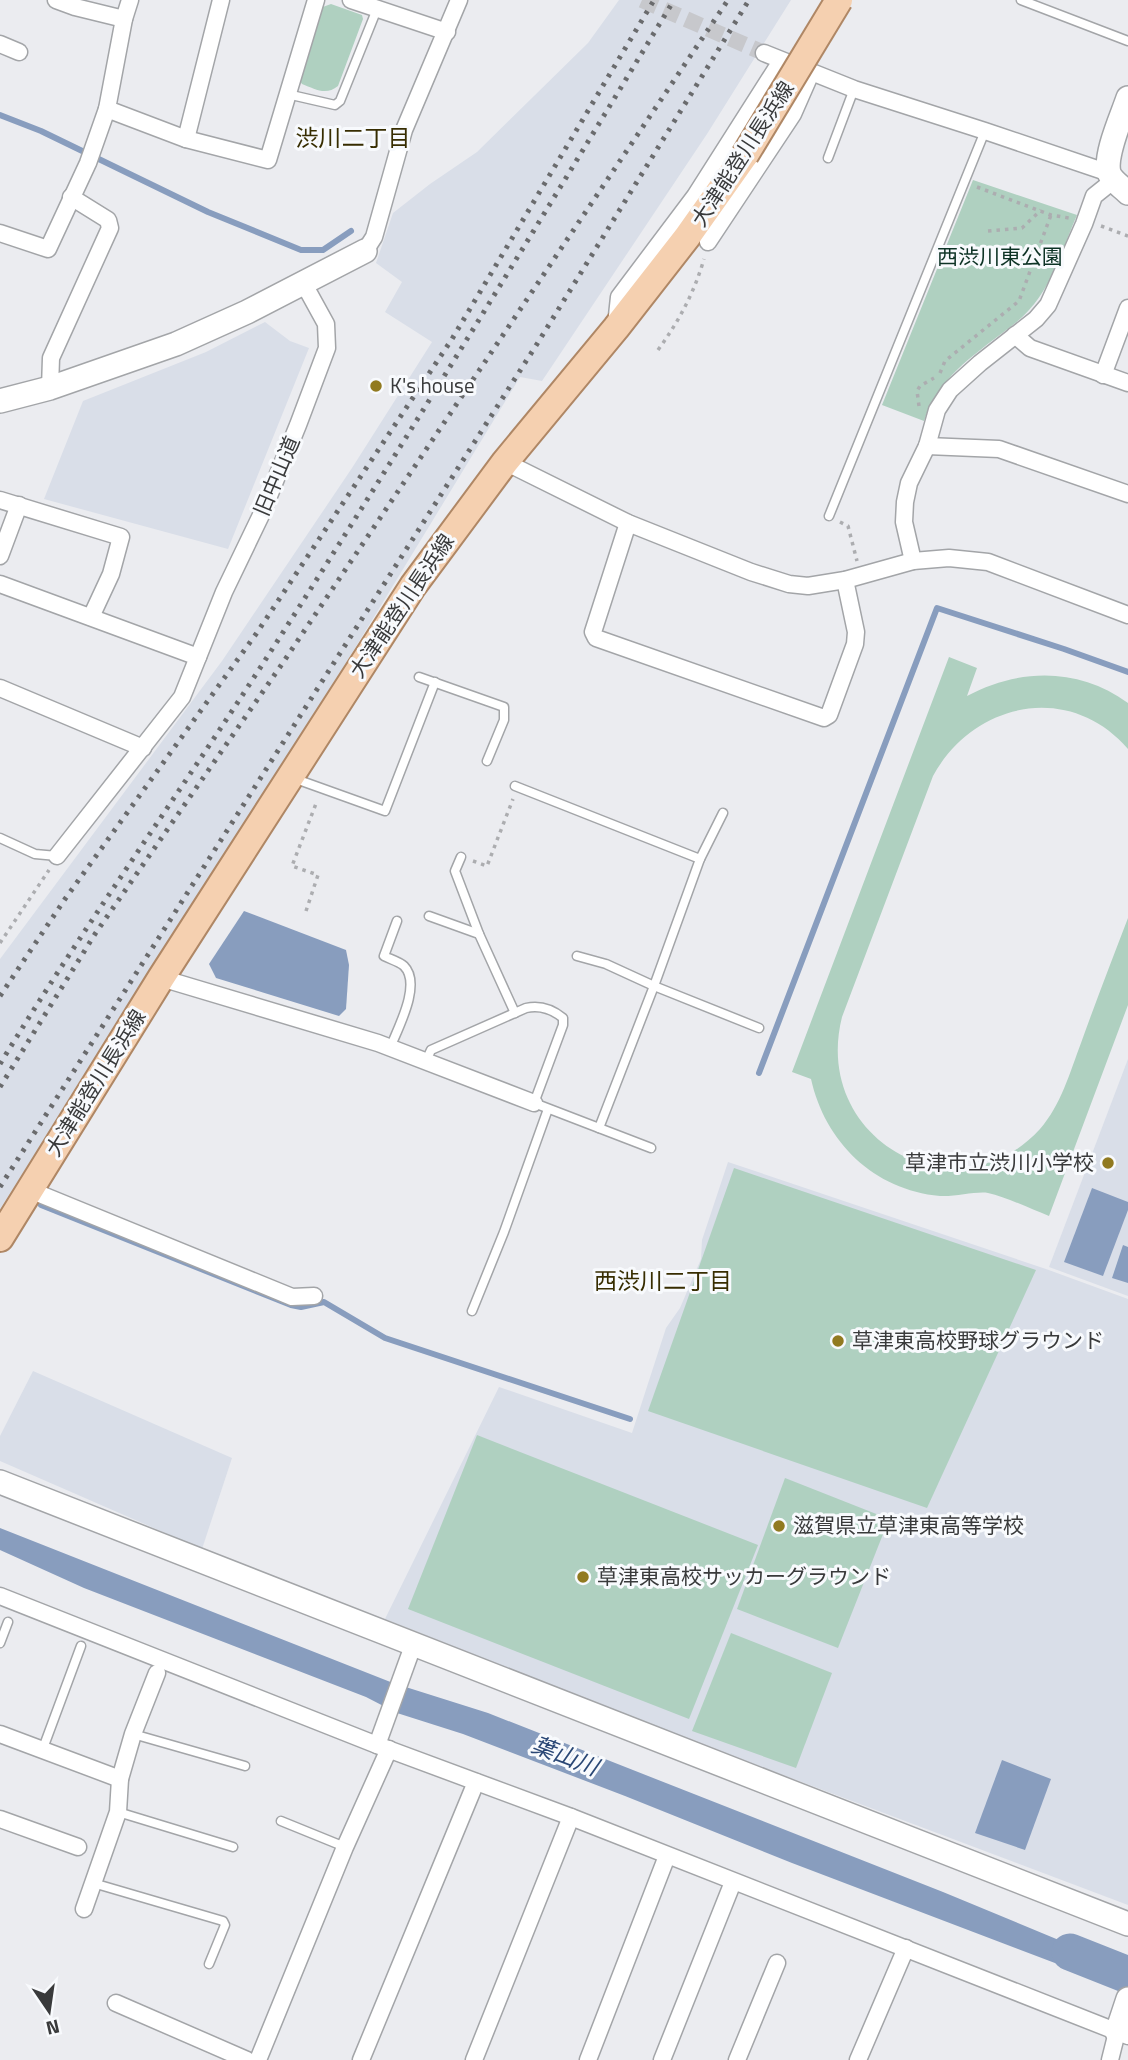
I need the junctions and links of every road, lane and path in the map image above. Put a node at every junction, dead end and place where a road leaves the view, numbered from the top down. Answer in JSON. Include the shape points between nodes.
{"nodes":[{"id":1,"x":56,"y":0,"type":"edge"},
{"id":2,"x":130,"y":0,"type":"edge"},
{"id":3,"x":221,"y":0,"type":"edge"},
{"id":4,"x":316,"y":0,"type":"edge"},
{"id":5,"x":459,"y":0,"type":"edge"},
{"id":6,"x":839,"y":0,"type":"edge"},
{"id":7,"x":1021,"y":0,"type":"edge"},
{"id":8,"x":355,"y":1,"type":"edge"},
{"id":9,"x":377,"y":9,"type":"junction"},
{"id":10,"x":124,"y":19,"type":"junction"},
{"id":11,"x":447,"y":32,"type":"junction"},
{"id":12,"x":1128,"y":41,"type":"edge"},
{"id":13,"x":0,"y":44,"type":"edge"},
{"id":14,"x":19,"y":52,"type":"dead end"},
{"id":15,"x":764,"y":53,"type":"tunnel mouth"},
{"id":16,"x":781,"y":61,"type":"junction"},
{"id":17,"x":811,"y":73,"type":"junction"},
{"id":18,"x":854,"y":89,"type":"junction"},
{"id":19,"x":287,"y":94,"type":"junction"},
{"id":20,"x":1128,"y":98,"type":"edge"},
{"id":21,"x":107,"y":109,"type":"junction"},
{"id":22,"x":985,"y":131,"type":"junction"},
{"id":23,"x":186,"y":139,"type":"junction"},
{"id":24,"x":828,"y":158,"type":"dead end"},
{"id":25,"x":1117,"y":182,"type":"edge"},
{"id":26,"x":975,"y":186,"type":"dead end"},
{"id":27,"x":71,"y":197,"type":"junction"},
{"id":28,"x":1041,"y":210,"type":"junction"},
{"id":29,"x":1051,"y":215,"type":"junction"},
{"id":30,"x":1090,"y":224,"type":"junction"},
{"id":31,"x":988,"y":231,"type":"dead end"},
{"id":32,"x":0,"y":233,"type":"edge"},
{"id":33,"x":1128,"y":234,"type":"edge"},
{"id":34,"x":708,"y":242,"type":"joint"},
{"id":35,"x":365,"y":251,"type":"joint"},
{"id":36,"x":303,"y":284,"type":"junction"},
{"id":37,"x":1128,"y":308,"type":"edge"},
{"id":38,"x":1001,"y":316,"type":"junction"},
{"id":39,"x":1005,"y":321,"type":"dead end"},
{"id":40,"x":616,"y":328,"type":"junction"},
{"id":41,"x":1015,"y":335,"type":"junction"},
{"id":42,"x":658,"y":350,"type":"dead end"},
{"id":43,"x":1103,"y":375,"type":"junction"},
{"id":44,"x":1128,"y":383,"type":"edge"},
{"id":45,"x":50,"y":388,"type":"junction"},
{"id":46,"x":0,"y":401,"type":"edge"},
{"id":47,"x":934,"y":419,"type":"junction"},
{"id":48,"x":927,"y":446,"type":"junction"},
{"id":49,"x":505,"y":462,"type":"junction"},
{"id":50,"x":1128,"y":494,"type":"edge"},
{"id":51,"x":0,"y":500,"type":"edge"},
{"id":52,"x":19,"y":505,"type":"junction"},
{"id":53,"x":828,"y":516,"type":"joint"},
{"id":54,"x":628,"y":523,"type":"junction"},
{"id":55,"x":0,"y":556,"type":"edge"},
{"id":56,"x":913,"y":561,"type":"junction"},
{"id":57,"x":861,"y":576,"type":"junction"},
{"id":58,"x":845,"y":580,"type":"junction"},
{"id":59,"x":0,"y":583,"type":"edge"},
{"id":60,"x":1128,"y":615,"type":"edge"},
{"id":61,"x":91,"y":617,"type":"junction"},
{"id":62,"x":198,"y":657,"type":"junction"},
{"id":63,"x":419,"y":677,"type":"dead end"},
{"id":64,"x":435,"y":682,"type":"junction"},
{"id":65,"x":0,"y":688,"type":"edge"},
{"id":66,"x":143,"y":748,"type":"junction"},
{"id":67,"x":487,"y":761,"type":"dead end"},
{"id":68,"x":290,"y":777,"type":"junction"},
{"id":69,"x":517,"y":787,"type":"joint"},
{"id":70,"x":321,"y":790,"type":"junction"},
{"id":71,"x":723,"y":813,"type":"dead end"},
{"id":72,"x":0,"y":838,"type":"edge"},
{"id":73,"x":57,"y":856,"type":"junction"},
{"id":74,"x":461,"y":857,"type":"joint"},
{"id":75,"x":700,"y":859,"type":"junction"},
{"id":76,"x":306,"y":911,"type":"dead end"},
{"id":77,"x":429,"y":916,"type":"dead end"},
{"id":78,"x":397,"y":921,"type":"dead end"},
{"id":79,"x":479,"y":934,"type":"junction"},
{"id":80,"x":0,"y":943,"type":"edge"},
{"id":81,"x":577,"y":956,"type":"dead end"},
{"id":82,"x":161,"y":978,"type":"junction"},
{"id":83,"x":654,"y":986,"type":"junction"},
{"id":84,"x":515,"y":1013,"type":"junction"},
{"id":85,"x":759,"y":1028,"type":"dead end"},
{"id":86,"x":390,"y":1048,"type":"junction"},
{"id":87,"x":426,"y":1061,"type":"junction"},
{"id":88,"x":541,"y":1106,"type":"junction"},
{"id":89,"x":600,"y":1128,"type":"junction"},
{"id":90,"x":651,"y":1148,"type":"dead end"},
{"id":91,"x":30,"y":1190,"type":"junction"},
{"id":92,"x":0,"y":1238,"type":"edge"},
{"id":93,"x":314,"y":1296,"type":"dead end"},
{"id":94,"x":472,"y":1311,"type":"dead end"},
{"id":95,"x":0,"y":1482,"type":"edge"},
{"id":96,"x":0,"y":1596,"type":"edge"},
{"id":97,"x":8,"y":1622,"type":"dead end"},
{"id":98,"x":0,"y":1643,"type":"edge"},
{"id":99,"x":414,"y":1643,"type":"junction"},
{"id":100,"x":81,"y":1646,"type":"dead end"},
{"id":101,"x":157,"y":1673,"type":"dead end"},
{"id":102,"x":0,"y":1734,"type":"edge"},
{"id":103,"x":133,"y":1734,"type":"junction"},
{"id":104,"x":383,"y":1747,"type":"junction"},
{"id":105,"x":42,"y":1751,"type":"junction"},
{"id":106,"x":245,"y":1766,"type":"dead end"},
{"id":107,"x":120,"y":1779,"type":"junction"},
{"id":108,"x":476,"y":1782,"type":"junction"},
{"id":109,"x":118,"y":1812,"type":"junction"},
{"id":110,"x":571,"y":1817,"type":"junction"},
{"id":111,"x":0,"y":1819,"type":"edge"},
{"id":112,"x":281,"y":1821,"type":"dead end"},
{"id":113,"x":78,"y":1847,"type":"dead end"},
{"id":114,"x":233,"y":1847,"type":"dead end"},
{"id":115,"x":345,"y":1847,"type":"junction"},
{"id":116,"x":667,"y":1856,"type":"junction"},
{"id":117,"x":733,"y":1882,"type":"junction"},
{"id":118,"x":93,"y":1883,"type":"junction"},
{"id":119,"x":84,"y":1909,"type":"dead end"},
{"id":120,"x":1128,"y":1924,"type":"edge"},
{"id":121,"x":906,"y":1948,"type":"junction"},
{"id":122,"x":777,"y":1963,"type":"dead end"},
{"id":123,"x":209,"y":1964,"type":"dead end"},
{"id":124,"x":116,"y":2003,"type":"dead end"},
{"id":125,"x":1124,"y":2021,"type":"edge"},
{"id":126,"x":247,"y":2060,"type":"edge"},
{"id":127,"x":258,"y":2060,"type":"edge"},
{"id":128,"x":361,"y":2060,"type":"edge"},
{"id":129,"x":474,"y":2060,"type":"edge"},
{"id":130,"x":588,"y":2060,"type":"edge"},
{"id":131,"x":662,"y":2060,"type":"edge"},
{"id":132,"x":737,"y":2060,"type":"edge"},
{"id":133,"x":858,"y":2060,"type":"edge"},
{"id":134,"x":1110,"y":2060,"type":"edge"}],
"edges":[{"from":1,"to":10,"type":"street"},
{"from":2,"to":10,"type":"street"},
{"from":3,"to":23,"type":"street"},
{"from":4,"to":19,"type":"street"},
{"from":5,"to":11,"type":"street"},
{"from":6,"to":40,"type":"main road","name":"大津能登川長浜線","bridge":true,"via":[[745,155]]},
{"from":7,"to":12,"type":"lane"},
{"from":8,"to":9,"type":"street"},
{"from":9,"to":11,"type":"street"},
{"from":9,"to":19,"type":"lane","via":[[340,101],[335,105]]},
{"from":10,"to":21,"type":"street"},
{"from":11,"to":35,"type":"street","via":[[404,130],[380,219]]},
{"from":13,"to":14,"type":"street"},
{"from":15,"to":16,"type":"street"},
{"from":16,"to":17,"type":"street"},
{"from":16,"to":40,"type":"street","via":[[695,196],[619,297]]},
{"from":17,"to":18,"type":"street"},
{"from":17,"to":34,"type":"street","via":[[793,114]]},
{"from":18,"to":22,"type":"street"},
{"from":18,"to":24,"type":"lane"},
{"from":19,"to":23,"type":"street","via":[[268,160]]},
{"from":20,"to":25,"type":"street","via":[[1108,158]]},
{"from":21,"to":23,"type":"street"},
{"from":21,"to":27,"type":"street"},
{"from":22,"to":25,"type":"street"},
{"from":22,"to":53,"type":"lane"},
{"from":25,"to":30,"type":"street","via":[[1094,196]]},
{"from":26,"to":28,"type":"path"},
{"from":27,"to":32,"type":"street","via":[[48,249]]},
{"from":27,"to":45,"type":"street","via":[[108,220],[110,228],[51,358]]},
{"from":28,"to":29,"type":"path"},
{"from":28,"to":31,"type":"path","via":[[1022,228]]},
{"from":29,"to":30,"type":"path"},
{"from":29,"to":38,"type":"path","via":[[1019,302]]},
{"from":30,"to":33,"type":"path"},
{"from":30,"to":41,"type":"street","via":[[1048,305]]},
{"from":34,"to":42,"type":"path","via":[[678,323]]},
{"from":35,"to":36,"type":"street"},
{"from":36,"to":45,"type":"street","via":[[176,344]]},
{"from":36,"to":62,"type":"street","name":"旧中山道","via":[[326,324],[327,348],[270,494]]},
{"from":37,"to":43,"type":"street"},
{"from":38,"to":39,"type":"path"},
{"from":38,"to":47,"type":"path","via":[[945,361],[939,375],[920,386],[920,408]]},
{"from":40,"to":49,"type":"main road","name":"大津能登川長浜線"},
{"from":41,"to":43,"type":"street","via":[[1030,348]]},
{"from":41,"to":47,"type":"street","via":[[950,390]]},
{"from":43,"to":44,"type":"street"},
{"from":45,"to":46,"type":"street"},
{"from":47,"to":48,"type":"street"},
{"from":48,"to":50,"type":"street","via":[[999,449]]},
{"from":48,"to":56,"type":"street","via":[[905,502],[904,522]]},
{"from":49,"to":54,"type":"street"},
{"from":49,"to":68,"type":"main road","name":"大津能登川長浜線","via":[[412,586]]},
{"from":51,"to":52,"type":"street"},
{"from":52,"to":55,"type":"street"},
{"from":52,"to":61,"type":"street","via":[[121,537]]},
{"from":53,"to":57,"type":"path","via":[[848,526]]},
{"from":54,"to":58,"type":"street","via":[[789,584]]},
{"from":54,"to":58,"type":"street","via":[[593,632],[596,638],[824,718],[855,643]]},
{"from":56,"to":57,"type":"street"},
{"from":56,"to":60,"type":"street","via":[[988,562]]},
{"from":57,"to":58,"type":"street"},
{"from":59,"to":61,"type":"street"},
{"from":61,"to":62,"type":"street"},
{"from":62,"to":66,"type":"street","name":"旧中山道","via":[[182,697]]},
{"from":63,"to":64,"type":"lane"},
{"from":64,"to":67,"type":"lane","via":[[504,708],[504,720]]},
{"from":64,"to":70,"type":"lane","via":[[385,811]]},
{"from":65,"to":66,"type":"street"},
{"from":66,"to":73,"type":"street","name":"旧中山道"},
{"from":68,"to":70,"type":"lane"},
{"from":68,"to":82,"type":"main road","name":"大津能登川長浜線"},
{"from":69,"to":74,"type":"path","via":[[487,866]]},
{"from":69,"to":75,"type":"lane"},
{"from":70,"to":76,"type":"path","via":[[292,866],[318,875]]},
{"from":71,"to":75,"type":"lane"},
{"from":72,"to":73,"type":"lane","via":[[35,854]]},
{"from":73,"to":80,"type":"path"},
{"from":74,"to":79,"type":"lane","via":[[455,871]]},
{"from":75,"to":83,"type":"lane"},
{"from":77,"to":79,"type":"lane"},
{"from":78,"to":86,"type":"lane","via":[[384,956],[405,967],[411,981],[410,997]]},
{"from":79,"to":84,"type":"lane"},
{"from":81,"to":83,"type":"lane"},
{"from":82,"to":86,"type":"street"},
{"from":82,"to":91,"type":"main road","name":"大津能登川長浜線"},
{"from":83,"to":85,"type":"lane"},
{"from":83,"to":89,"type":"lane"},
{"from":84,"to":87,"type":"lane","via":[[431,1050]]},
{"from":84,"to":88,"type":"lane","via":[[537,1006],[563,1018]]},
{"from":86,"to":87,"type":"street"},
{"from":87,"to":88,"type":"street"},
{"from":88,"to":89,"type":"lane"},
{"from":88,"to":94,"type":"lane","via":[[504,1232]]},
{"from":89,"to":90,"type":"lane"},
{"from":91,"to":92,"type":"main road","name":"大津能登川長浜線"},
{"from":91,"to":93,"type":"street","via":[[292,1297]]},
{"from":95,"to":99,"type":"street"},
{"from":96,"to":104,"type":"street"},
{"from":97,"to":98,"type":"lane"},
{"from":99,"to":104,"type":"street"},
{"from":99,"to":120,"type":"street"},
{"from":100,"to":105,"type":"lane"},
{"from":101,"to":103,"type":"street"},
{"from":102,"to":105,"type":"street"},
{"from":103,"to":106,"type":"lane"},
{"from":103,"to":107,"type":"street"},
{"from":104,"to":108,"type":"street"},
{"from":104,"to":115,"type":"street"},
{"from":105,"to":107,"type":"street"},
{"from":107,"to":109,"type":"street"},
{"from":108,"to":110,"type":"street"},
{"from":108,"to":128,"type":"street"},
{"from":109,"to":114,"type":"lane"},
{"from":109,"to":118,"type":"street"},
{"from":110,"to":116,"type":"street"},
{"from":110,"to":129,"type":"street"},
{"from":111,"to":113,"type":"street"},
{"from":112,"to":115,"type":"lane"},
{"from":115,"to":127,"type":"street"},
{"from":116,"to":117,"type":"street"},
{"from":116,"to":130,"type":"street"},
{"from":117,"to":121,"type":"street"},
{"from":117,"to":131,"type":"street"},
{"from":118,"to":119,"type":"street"},
{"from":118,"to":123,"type":"lane","via":[[223,1921]]},
{"from":121,"to":125,"type":"street"},
{"from":121,"to":133,"type":"street"},
{"from":122,"to":132,"type":"street"},
{"from":124,"to":126,"type":"street"},
{"from":125,"to":134,"type":"street"}]}
